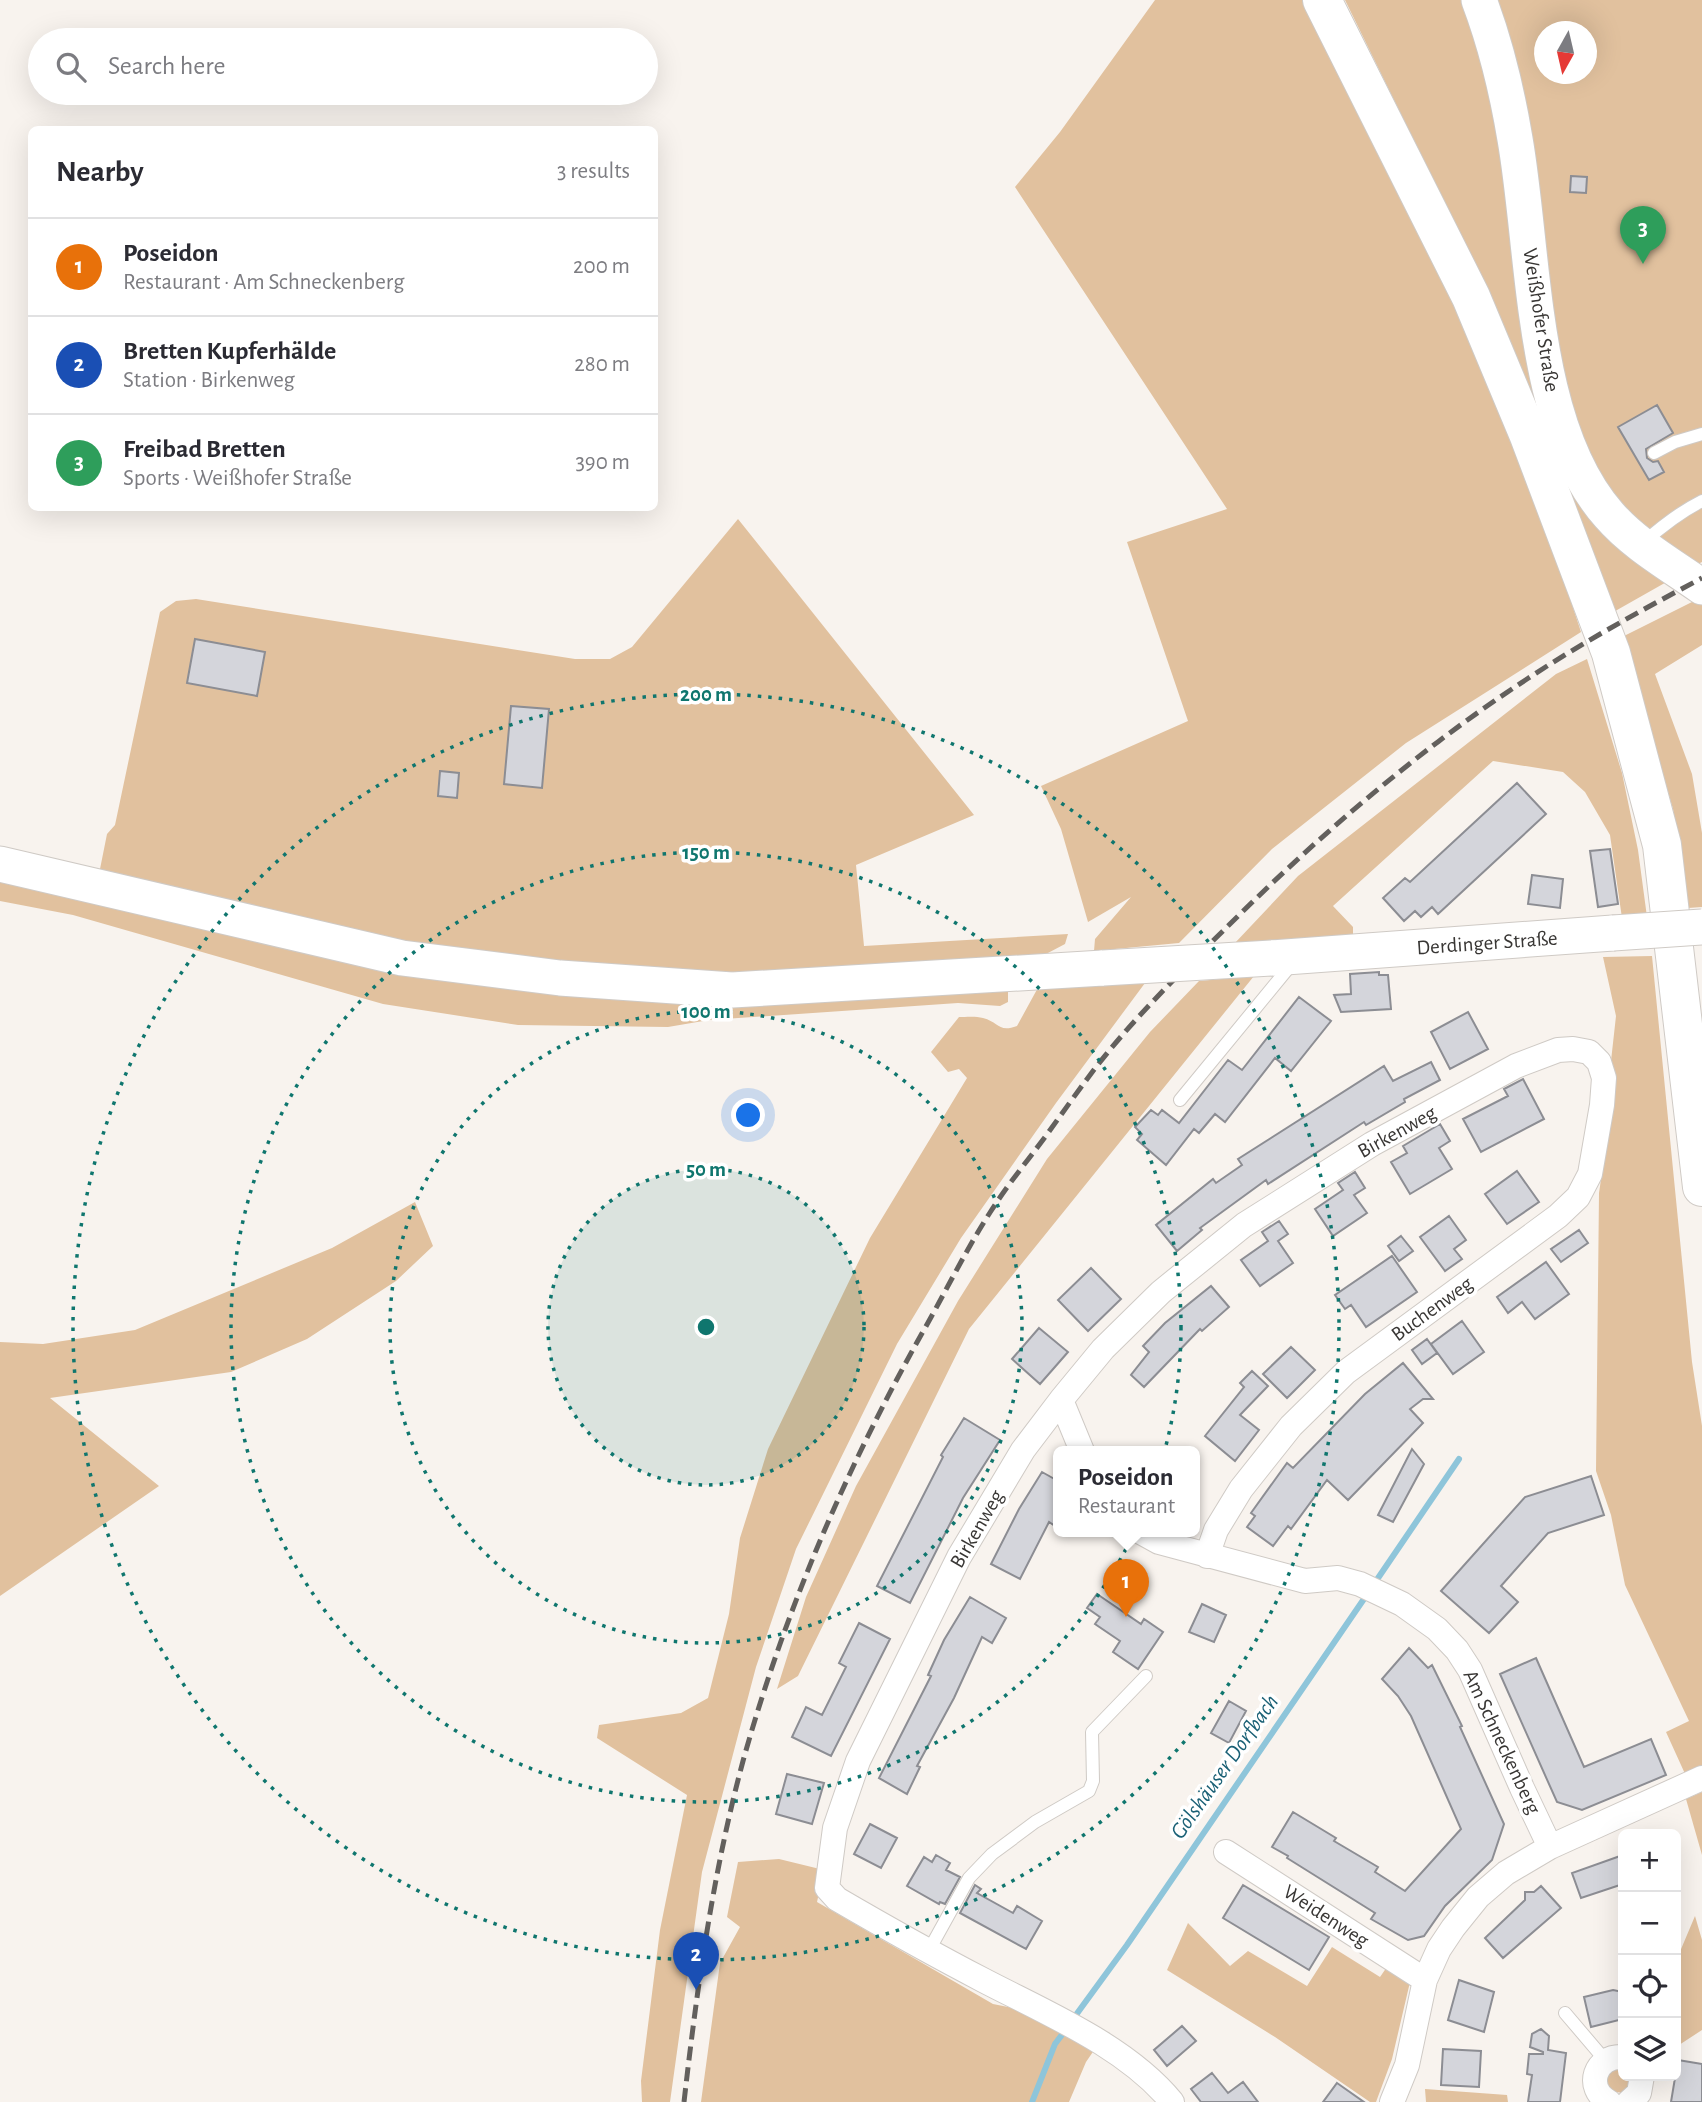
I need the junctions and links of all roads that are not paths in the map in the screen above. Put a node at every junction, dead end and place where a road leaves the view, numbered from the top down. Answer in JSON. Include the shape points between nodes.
{"nodes":[{"id":1,"x":1322,"y":0,"type":"edge"},
{"id":2,"x":1479,"y":0,"type":"edge"},
{"id":3,"x":1702,"y":434,"type":"edge"},
{"id":4,"x":1654,"y":453,"type":"dead end"},
{"id":5,"x":1702,"y":501,"type":"edge"},
{"id":6,"x":1642,"y":544,"type":"junction"},
{"id":7,"x":1702,"y":587,"type":"edge"},
{"id":8,"x":0,"y":864,"type":"edge"},
{"id":9,"x":1702,"y":927,"type":"edge"},
{"id":10,"x":1280,"y":958,"type":"junction"},
{"id":11,"x":1588,"y":1052,"type":"joint"},
{"id":12,"x":1180,"y":1100,"type":"dead end"},
{"id":13,"x":1702,"y":1187,"type":"edge"},
{"id":14,"x":1061,"y":1399,"type":"junction"},
{"id":15,"x":1080,"y":1446,"type":"edge"},
{"id":16,"x":1150,"y":1537,"type":"edge"},
{"id":17,"x":1207,"y":1556,"type":"junction"},
{"id":18,"x":1146,"y":1676,"type":"dead end"},
{"id":19,"x":1702,"y":1779,"type":"edge"},
{"id":20,"x":1550,"y":1847,"type":"junction"},
{"id":21,"x":1226,"y":1852,"type":"dead end"},
{"id":22,"x":928,"y":1952,"type":"junction"},
{"id":23,"x":1425,"y":1980,"type":"junction"},
{"id":24,"x":1566,"y":2013,"type":"dead end"},
{"id":25,"x":1614,"y":2059,"type":"edge"},
{"id":26,"x":1407,"y":2065,"type":"junction"},
{"id":27,"x":1641,"y":2081,"type":"edge"},
{"id":28,"x":1172,"y":2102,"type":"edge"},
{"id":29,"x":1392,"y":2102,"type":"edge"},
{"id":30,"x":1412,"y":2102,"type":"edge"},
{"id":31,"x":1609,"y":2102,"type":"edge"},
{"id":32,"x":1629,"y":2102,"type":"edge"}],
"edges":[{"from":1,"to":13,"type":"main road","via":[[1471,297],[1611,653],[1662,845]]},
{"from":2,"to":6,"type":"main road","name":"Weißhofer Straße","via":[[1496,45],[1516,139],[1539,328],[1560,427],[1603,507]]},
{"from":3,"to":4,"type":"lane"},
{"from":5,"to":6,"type":"lane","via":[[1654,531]]},
{"from":6,"to":7,"type":"main road","name":"Weißhofer Straße"},
{"from":8,"to":10,"type":"main road","name":"Derdinger Straße","bridge":true,"via":[[402,958],[560,978],[732,990]]},
{"from":9,"to":10,"type":"main road","name":"Derdinger Straße","bridge":true},
{"from":10,"to":12,"type":"lane","via":[[1286,971]]},
{"from":11,"to":14,"type":"street","name":"Birkenweg","via":[[1558,1050],[1516,1066],[1372,1144],[1244,1225],[1161,1292],[1102,1349]]},
{"from":11,"to":17,"type":"street","name":"Buchenweg","via":[[1600,1062],[1604,1077],[1590,1174],[1578,1197],[1337,1381],[1291,1426],[1241,1489],[1216,1530]]},
{"from":14,"to":15,"type":"street"},
{"from":14,"to":22,"type":"street","name":"Birkenweg","via":[[1023,1450],[959,1557],[858,1761],[835,1828],[827,1888],[837,1899]]},
{"from":16,"to":17,"type":"street","name":"Am Schneckenberg"},
{"from":17,"to":20,"type":"street","name":"Am Schneckenberg","via":[[1305,1581],[1338,1578],[1360,1584],[1402,1604],[1437,1629],[1470,1670]]},
{"from":18,"to":22,"type":"lane","via":[[1092,1731],[1089,1791],[992,1854],[969,1878]]},
{"from":19,"to":20,"type":"street"},
{"from":20,"to":23,"type":"street","via":[[1506,1872],[1478,1897],[1453,1928]]},
{"from":21,"to":23,"type":"street","name":"Weidenweg"},
{"from":22,"to":28,"type":"street","name":"Birkenweg","via":[[1052,2016],[1134,2065]]},
{"from":23,"to":26,"type":"street"},
{"from":24,"to":25,"type":"lane"},
{"from":25,"to":31,"type":"street","via":[[1600,2066],[1594,2080]]},
{"from":26,"to":29,"type":"street"},
{"from":26,"to":30,"type":"street"},
{"from":27,"to":32,"type":"street","via":[[1639,2093]]}]}
